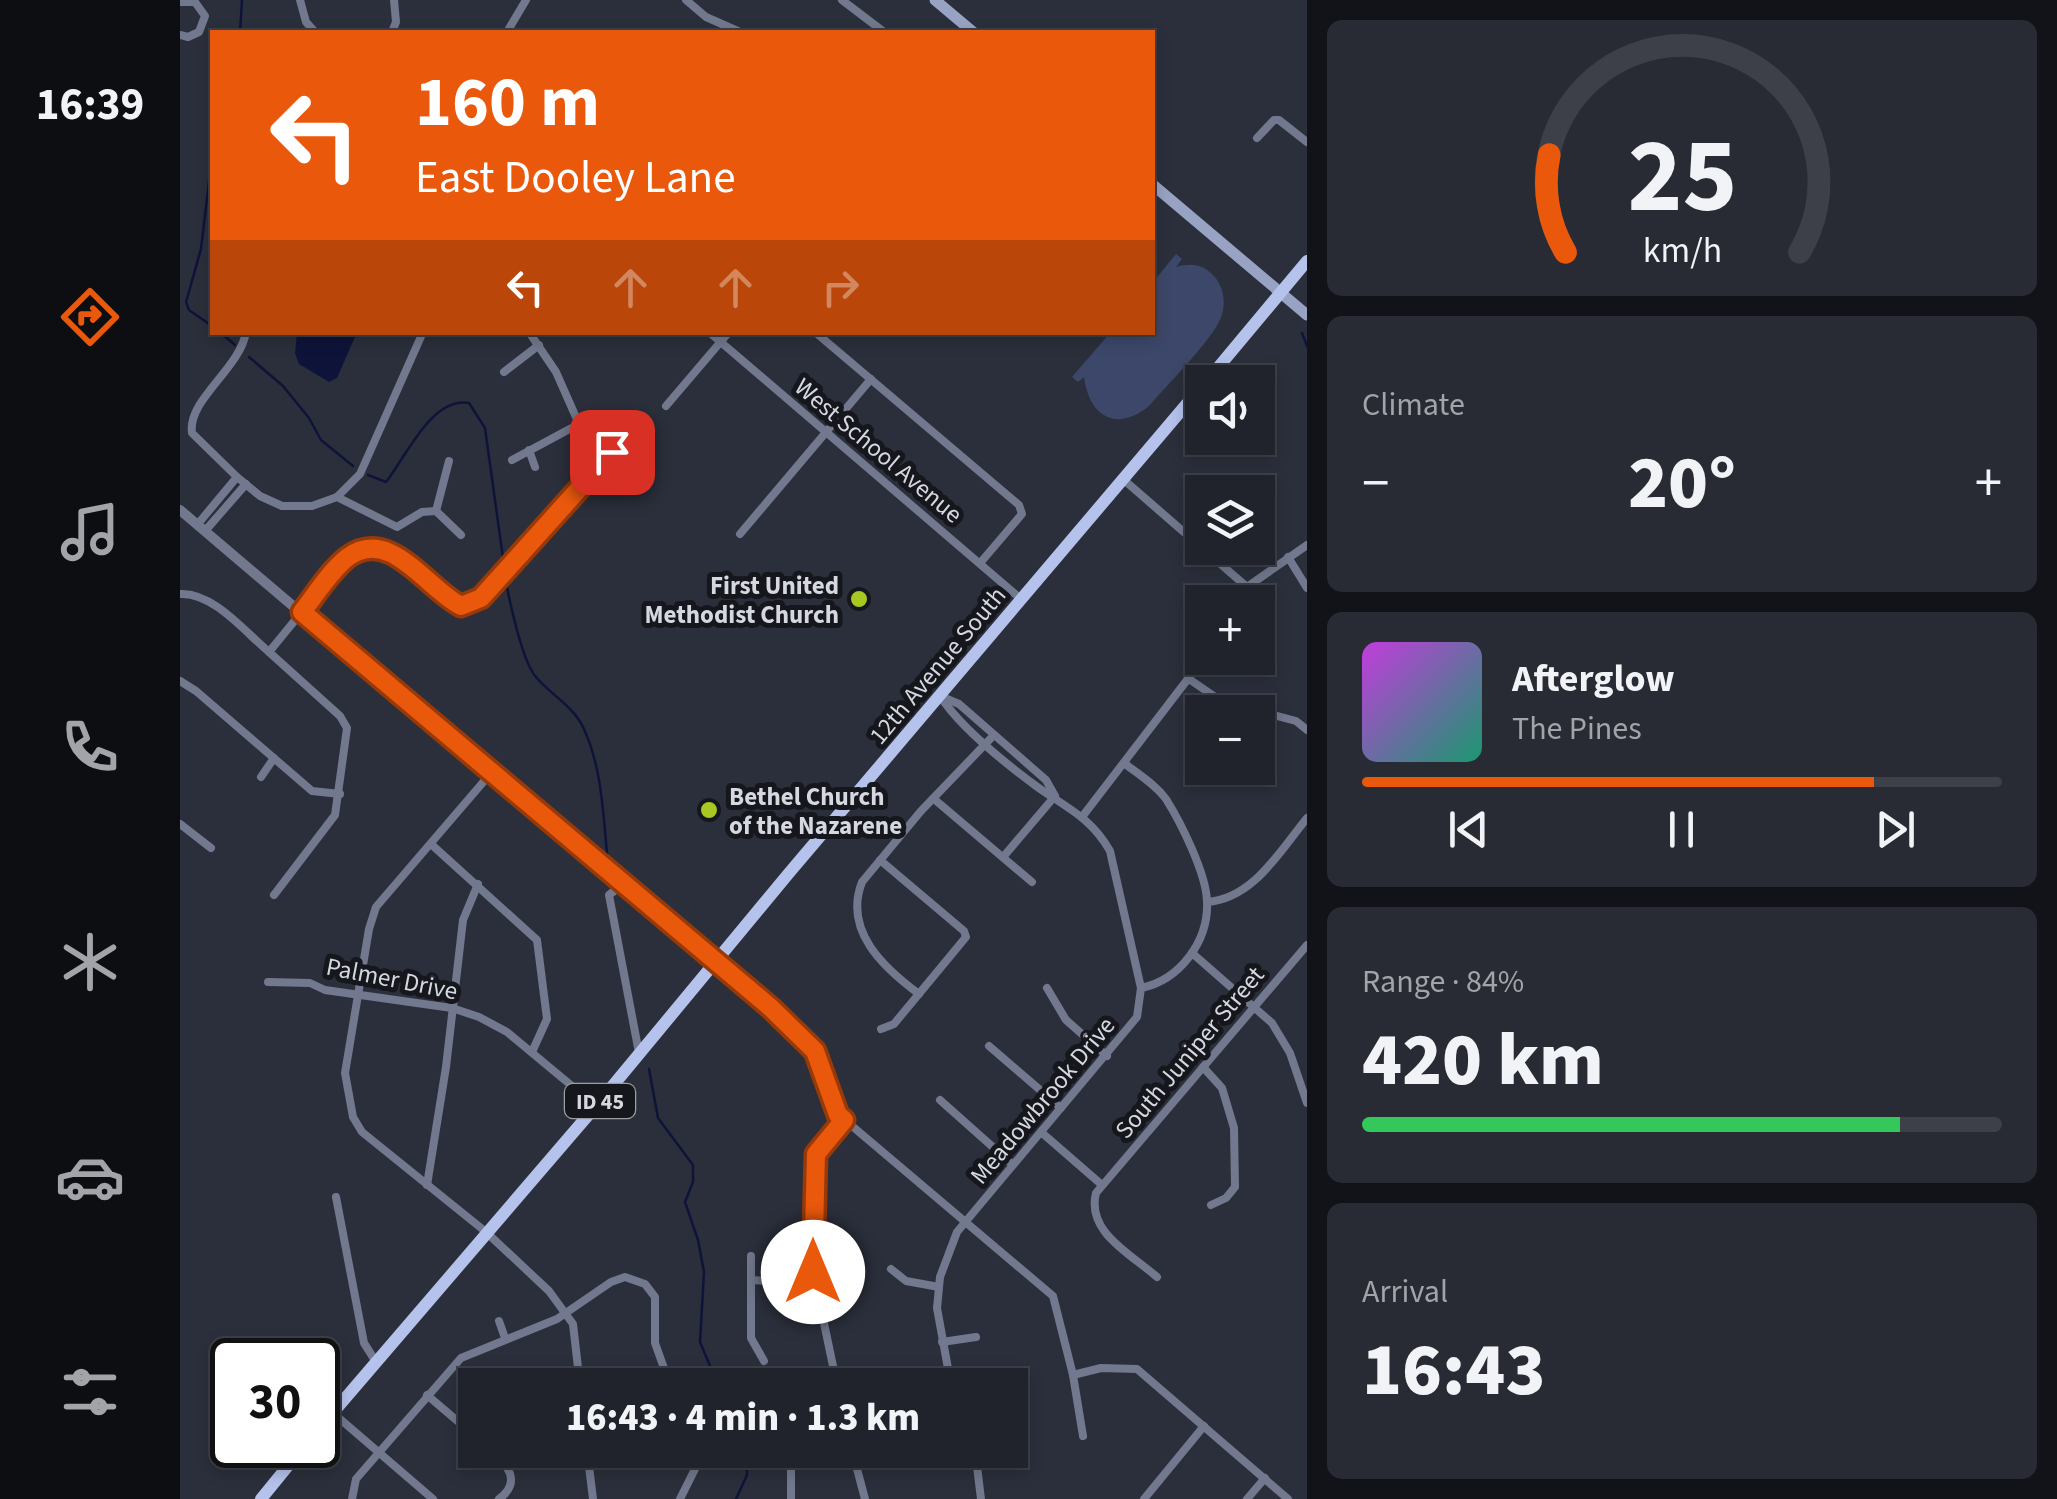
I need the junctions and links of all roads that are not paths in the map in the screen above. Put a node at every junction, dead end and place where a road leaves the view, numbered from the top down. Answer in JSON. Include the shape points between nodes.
{"nodes":[{"id":1,"x":300,"y":0,"type":"edge"},
{"id":2,"x":394,"y":0,"type":"edge"},
{"id":3,"x":526,"y":0,"type":"edge"},
{"id":4,"x":686,"y":0,"type":"edge"},
{"id":5,"x":842,"y":0,"type":"edge"},
{"id":6,"x":935,"y":0,"type":"edge"},
{"id":7,"x":195,"y":1,"type":"edge"},
{"id":8,"x":180,"y":2,"type":"edge"},
{"id":9,"x":312,"y":30,"type":"edge"},
{"id":10,"x":393,"y":30,"type":"edge"},
{"id":11,"x":508,"y":30,"type":"edge"},
{"id":12,"x":735,"y":30,"type":"edge"},
{"id":13,"x":881,"y":30,"type":"edge"},
{"id":14,"x":971,"y":30,"type":"edge"},
{"id":15,"x":180,"y":35,"type":"edge"},
{"id":16,"x":1257,"y":138,"type":"dead end"},
{"id":17,"x":1307,"y":142,"type":"edge"},
{"id":18,"x":1155,"y":187,"type":"edge"},
{"id":19,"x":1307,"y":261,"type":"edge"},
{"id":20,"x":1281,"y":294,"type":"junction"},
{"id":21,"x":1307,"y":316,"type":"edge"},
{"id":22,"x":245,"y":335,"type":"edge"},
{"id":23,"x":422,"y":335,"type":"edge"},
{"id":24,"x":532,"y":335,"type":"edge"},
{"id":25,"x":713,"y":335,"type":"edge"},
{"id":26,"x":727,"y":335,"type":"edge"},
{"id":27,"x":819,"y":335,"type":"edge"},
{"id":28,"x":721,"y":342,"type":"junction"},
{"id":29,"x":540,"y":345,"type":"junction"},
{"id":30,"x":1220,"y":365,"type":"edge"},
{"id":31,"x":504,"y":372,"type":"dead end"},
{"id":32,"x":871,"y":380,"type":"junction"},
{"id":33,"x":666,"y":406,"type":"dead end"},
{"id":34,"x":1185,"y":407,"type":"edge"},
{"id":35,"x":580,"y":424,"type":"junction"},
{"id":36,"x":826,"y":433,"type":"junction"},
{"id":37,"x":529,"y":450,"type":"junction"},
{"id":38,"x":512,"y":460,"type":"dead end"},
{"id":39,"x":449,"y":461,"type":"dead end"},
{"id":40,"x":535,"y":466,"type":"dead end"},
{"id":41,"x":236,"y":477,"type":"junction"},
{"id":42,"x":1124,"y":480,"type":"junction"},
{"id":43,"x":246,"y":484,"type":"junction"},
{"id":44,"x":336,"y":497,"type":"junction"},
{"id":45,"x":180,"y":510,"type":"edge"},
{"id":46,"x":436,"y":511,"type":"junction"},
{"id":47,"x":201,"y":528,"type":"junction"},
{"id":48,"x":740,"y":534,"type":"dead end"},
{"id":49,"x":461,"y":535,"type":"dead end"},
{"id":50,"x":1307,"y":544,"type":"edge"},
{"id":51,"x":1288,"y":558,"type":"junction"},
{"id":52,"x":981,"y":562,"type":"junction"},
{"id":53,"x":1245,"y":585,"type":"edge"},
{"id":54,"x":1250,"y":585,"type":"edge"},
{"id":55,"x":1307,"y":588,"type":"edge"},
{"id":56,"x":180,"y":594,"type":"edge"},
{"id":57,"x":1022,"y":600,"type":"junction"},
{"id":58,"x":302,"y":612,"type":"junction"},
{"id":59,"x":269,"y":652,"type":"junction"},
{"id":60,"x":1192,"y":675,"type":"edge"},
{"id":61,"x":1189,"y":679,"type":"junction"},
{"id":62,"x":180,"y":682,"type":"edge"},
{"id":63,"x":1212,"y":695,"type":"edge"},
{"id":64,"x":940,"y":696,"type":"junction"},
{"id":65,"x":1275,"y":716,"type":"edge"},
{"id":66,"x":1307,"y":730,"type":"edge"},
{"id":67,"x":994,"y":735,"type":"junction"},
{"id":68,"x":987,"y":744,"type":"junction"},
{"id":69,"x":274,"y":758,"type":"junction"},
{"id":70,"x":1124,"y":763,"type":"junction"},
{"id":71,"x":491,"y":774,"type":"junction"},
{"id":72,"x":261,"y":777,"type":"dead end"},
{"id":73,"x":340,"y":794,"type":"junction"},
{"id":74,"x":1055,"y":796,"type":"junction"},
{"id":75,"x":934,"y":799,"type":"junction"},
{"id":76,"x":1082,"y":817,"type":"junction"},
{"id":77,"x":1307,"y":818,"type":"edge"},
{"id":78,"x":180,"y":824,"type":"edge"},
{"id":79,"x":432,"y":844,"type":"junction"},
{"id":80,"x":210,"y":848,"type":"dead end"},
{"id":81,"x":1004,"y":856,"type":"junction"},
{"id":82,"x":880,"y":860,"type":"junction"},
{"id":83,"x":1032,"y":882,"type":"dead end"},
{"id":84,"x":478,"y":884,"type":"junction"},
{"id":85,"x":623,"y":884,"type":"junction"},
{"id":86,"x":274,"y":894,"type":"dead end"},
{"id":87,"x":1207,"y":902,"type":"junction"},
{"id":88,"x":1306,"y":946,"type":"edge"},
{"id":89,"x":1192,"y":953,"type":"junction"},
{"id":90,"x":716,"y":960,"type":"junction"},
{"id":91,"x":268,"y":982,"type":"dead end"},
{"id":92,"x":1047,"y":988,"type":"dead end"},
{"id":93,"x":1141,"y":988,"type":"junction"},
{"id":94,"x":359,"y":994,"type":"junction"},
{"id":95,"x":919,"y":994,"type":"junction"},
{"id":96,"x":1254,"y":1006,"type":"junction"},
{"id":97,"x":452,"y":1008,"type":"junction"},
{"id":98,"x":881,"y":1030,"type":"dead end"},
{"id":99,"x":989,"y":1046,"type":"dead end"},
{"id":100,"x":532,"y":1052,"type":"junction"},
{"id":101,"x":639,"y":1053,"type":"junction"},
{"id":102,"x":1107,"y":1056,"type":"junction"},
{"id":103,"x":1202,"y":1067,"type":"junction"},
{"id":104,"x":940,"y":1100,"type":"dead end"},
{"id":105,"x":1307,"y":1103,"type":"edge"},
{"id":106,"x":596,"y":1106,"type":"junction"},
{"id":107,"x":1062,"y":1108,"type":"junction"},
{"id":108,"x":844,"y":1120,"type":"junction"},
{"id":109,"x":1041,"y":1132,"type":"junction"},
{"id":110,"x":1013,"y":1164,"type":"junction"},
{"id":111,"x":1102,"y":1185,"type":"junction"},
{"id":112,"x":426,"y":1186,"type":"junction"},
{"id":113,"x":336,"y":1197,"type":"dead end"},
{"id":114,"x":1211,"y":1204,"type":"dead end"},
{"id":115,"x":964,"y":1222,"type":"junction"},
{"id":116,"x":486,"y":1232,"type":"junction"},
{"id":117,"x":751,"y":1256,"type":"dead end"},
{"id":118,"x":891,"y":1270,"type":"dead end"},
{"id":119,"x":653,"y":1274,"type":"dead end"},
{"id":120,"x":1157,"y":1277,"type":"dead end"},
{"id":121,"x":751,"y":1280,"type":"junction"},
{"id":122,"x":645,"y":1284,"type":"junction"},
{"id":123,"x":816,"y":1284,"type":"junction"},
{"id":124,"x":939,"y":1286,"type":"junction"},
{"id":125,"x":567,"y":1313,"type":"junction"},
{"id":126,"x":500,"y":1321,"type":"dead end"},
{"id":127,"x":976,"y":1337,"type":"dead end"},
{"id":128,"x":505,"y":1338,"type":"junction"},
{"id":129,"x":942,"y":1342,"type":"junction"},
{"id":130,"x":764,"y":1361,"type":"dead end"},
{"id":131,"x":376,"y":1362,"type":"junction"},
{"id":132,"x":578,"y":1368,"type":"edge"},
{"id":133,"x":664,"y":1368,"type":"edge"},
{"id":134,"x":833,"y":1368,"type":"edge"},
{"id":135,"x":947,"y":1368,"type":"edge"},
{"id":136,"x":1073,"y":1375,"type":"junction"},
{"id":137,"x":426,"y":1395,"type":"junction"},
{"id":138,"x":340,"y":1405,"type":"edge"},
{"id":139,"x":340,"y":1419,"type":"edge"},
{"id":140,"x":458,"y":1422,"type":"edge"},
{"id":141,"x":1204,"y":1426,"type":"junction"},
{"id":142,"x":1083,"y":1436,"type":"dead end"},
{"id":143,"x":378,"y":1452,"type":"junction"},
{"id":144,"x":286,"y":1468,"type":"edge"},
{"id":145,"x":509,"y":1468,"type":"edge"},
{"id":146,"x":589,"y":1468,"type":"edge"},
{"id":147,"x":696,"y":1468,"type":"edge"},
{"id":148,"x":791,"y":1468,"type":"edge"},
{"id":149,"x":856,"y":1468,"type":"edge"},
{"id":150,"x":978,"y":1468,"type":"edge"},
{"id":151,"x":1265,"y":1478,"type":"junction"},
{"id":152,"x":261,"y":1499,"type":"edge"},
{"id":153,"x":352,"y":1499,"type":"edge"},
{"id":154,"x":433,"y":1499,"type":"edge"},
{"id":155,"x":499,"y":1499,"type":"edge"},
{"id":156,"x":592,"y":1499,"type":"edge"},
{"id":157,"x":680,"y":1499,"type":"edge"},
{"id":158,"x":791,"y":1499,"type":"edge"},
{"id":159,"x":864,"y":1499,"type":"edge"},
{"id":160,"x":982,"y":1499,"type":"edge"},
{"id":161,"x":1144,"y":1499,"type":"edge"},
{"id":162,"x":1247,"y":1499,"type":"edge"},
{"id":163,"x":1288,"y":1499,"type":"edge"}],
"edges":[{"from":1,"to":9,"type":"street"},
{"from":2,"to":10,"type":"street"},
{"from":3,"to":11,"type":"street"},
{"from":4,"to":12,"type":"street"},
{"from":5,"to":13,"type":"street"},
{"from":6,"to":14,"type":"main road"},
{"from":7,"to":8,"type":"street"},
{"from":7,"to":15,"type":"street","via":[[204,10],[203,28],[194,36]]},
{"from":16,"to":17,"type":"street","via":[[1280,120]]},
{"from":18,"to":20,"type":"main road"},
{"from":19,"to":20,"type":"main road","name":"12th Avenue South","number":"ID 45"},
{"from":20,"to":21,"type":"main road"},
{"from":20,"to":30,"type":"main road","name":"12th Avenue South","number":"ID 45"},
{"from":22,"to":41,"type":"street","via":[[238,357],[190,425],[198,442]]},
{"from":23,"to":44,"type":"street","via":[[360,474]]},
{"from":24,"to":29,"type":"street"},
{"from":25,"to":28,"type":"street","name":"West School Avenue"},
{"from":26,"to":28,"type":"street"},
{"from":27,"to":32,"type":"street"},
{"from":28,"to":33,"type":"street"},
{"from":28,"to":36,"type":"street","name":"West School Avenue"},
{"from":29,"to":31,"type":"street"},
{"from":29,"to":35,"type":"street"},
{"from":32,"to":36,"type":"street"},
{"from":32,"to":52,"type":"street","via":[[1018,505],[1022,514]]},
{"from":34,"to":42,"type":"main road","name":"12th Avenue South","number":"ID 45"},
{"from":35,"to":37,"type":"street"},
{"from":35,"to":58,"type":"street","via":[[612,452],[481,598],[461,606],[397,556],[364,548],[346,558]]},
{"from":36,"to":48,"type":"street"},
{"from":36,"to":52,"type":"street","name":"West School Avenue"},
{"from":37,"to":38,"type":"street"},
{"from":37,"to":40,"type":"street"},
{"from":39,"to":46,"type":"street"},
{"from":41,"to":43,"type":"street"},
{"from":41,"to":47,"type":"street"},
{"from":42,"to":53,"type":"street"},
{"from":42,"to":57,"type":"main road","name":"12th Avenue South","number":"ID 45"},
{"from":43,"to":44,"type":"street","via":[[290,507]]},
{"from":43,"to":47,"type":"street"},
{"from":44,"to":46,"type":"street","via":[[397,527]]},
{"from":45,"to":47,"type":"street"},
{"from":46,"to":49,"type":"street"},
{"from":47,"to":58,"type":"street"},
{"from":50,"to":51,"type":"street"},
{"from":51,"to":54,"type":"street"},
{"from":51,"to":55,"type":"street"},
{"from":52,"to":57,"type":"street","name":"West School Avenue"},
{"from":56,"to":59,"type":"street","via":[[207,600]]},
{"from":57,"to":64,"type":"main road","name":"12th Avenue South","number":"ID 45"},
{"from":58,"to":59,"type":"street"},
{"from":58,"to":71,"type":"street"},
{"from":59,"to":73,"type":"street","via":[[348,728]]},
{"from":60,"to":61,"type":"street"},
{"from":61,"to":63,"type":"street"},
{"from":61,"to":70,"type":"street"},
{"from":62,"to":69,"type":"street"},
{"from":64,"to":67,"type":"street"},
{"from":64,"to":68,"type":"street"},
{"from":64,"to":90,"type":"main road","name":"12th Avenue South","number":"ID 45"},
{"from":65,"to":66,"type":"street"},
{"from":67,"to":68,"type":"street"},
{"from":67,"to":74,"type":"street"},
{"from":68,"to":74,"type":"street"},
{"from":68,"to":75,"type":"street"},
{"from":69,"to":72,"type":"street"},
{"from":69,"to":73,"type":"street","via":[[312,791]]},
{"from":70,"to":76,"type":"street"},
{"from":70,"to":87,"type":"street","via":[[1165,798],[1203,876]]},
{"from":71,"to":79,"type":"street"},
{"from":71,"to":85,"type":"street"},
{"from":73,"to":86,"type":"street","via":[[335,814]]},
{"from":74,"to":76,"type":"street"},
{"from":74,"to":81,"type":"street"},
{"from":75,"to":81,"type":"street"},
{"from":75,"to":82,"type":"street"},
{"from":76,"to":93,"type":"street","via":[[1110,851]]},
{"from":77,"to":87,"type":"street","via":[[1240,894]]},
{"from":78,"to":80,"type":"street"},
{"from":79,"to":84,"type":"street"},
{"from":79,"to":94,"type":"street","via":[[376,908]]},
{"from":81,"to":83,"type":"street"},
{"from":82,"to":95,"type":"street","via":[[859,890],[866,941]]},
{"from":82,"to":95,"type":"street","via":[[966,937]]},
{"from":84,"to":97,"type":"street","via":[[464,920]]},
{"from":84,"to":100,"type":"street","via":[[537,940],[547,1019]]},
{"from":85,"to":90,"type":"street"},
{"from":85,"to":101,"type":"street","via":[[610,894]]},
{"from":87,"to":89,"type":"street"},
{"from":88,"to":96,"type":"street","name":"South Juniper Street"},
{"from":89,"to":93,"type":"street","via":[[1169,978]]},
{"from":89,"to":96,"type":"street"},
{"from":90,"to":101,"type":"main road","name":"12th Avenue South","number":"ID 45"},
{"from":90,"to":108,"type":"street","via":[[815,1051]]},
{"from":91,"to":94,"type":"street","name":"Palmer Drive"},
{"from":92,"to":102,"type":"street","via":[[1066,1020]]},
{"from":93,"to":102,"type":"street","name":"Meadowbrook Drive","via":[[1138,1018]]},
{"from":94,"to":97,"type":"street","name":"Palmer Drive"},
{"from":94,"to":112,"type":"street","via":[[345,1073],[352,1117]]},
{"from":95,"to":98,"type":"street"},
{"from":96,"to":103,"type":"street","name":"South Juniper Street"},
{"from":96,"to":105,"type":"street","via":[[1283,1038]]},
{"from":97,"to":100,"type":"street","name":"Palmer Drive","via":[[488,1021]]},
{"from":97,"to":112,"type":"street"},
{"from":99,"to":107,"type":"street"},
{"from":100,"to":106,"type":"street","name":"Palmer Drive"},
{"from":101,"to":106,"type":"main road","name":"12th Avenue South","number":"ID 45"},
{"from":102,"to":107,"type":"street","name":"Meadowbrook Drive"},
{"from":103,"to":111,"type":"street","name":"South Juniper Street"},
{"from":103,"to":114,"type":"street","via":[[1222,1088],[1234,1128],[1235,1187]]},
{"from":104,"to":110,"type":"street"},
{"from":106,"to":116,"type":"main road","name":"12th Avenue South","number":"ID 45"},
{"from":107,"to":109,"type":"street","name":"Meadowbrook Drive"},
{"from":108,"to":115,"type":"street"},
{"from":108,"to":123,"type":"street","via":[[816,1154]]},
{"from":109,"to":110,"type":"street","name":"Meadowbrook Drive"},
{"from":109,"to":111,"type":"street"},
{"from":110,"to":115,"type":"street","name":"Meadowbrook Drive"},
{"from":111,"to":120,"type":"street","via":[[1093,1205],[1098,1226]]},
{"from":112,"to":116,"type":"street"},
{"from":113,"to":131,"type":"street","via":[[364,1343]]},
{"from":115,"to":124,"type":"street","name":"Meadowbrook Drive"},
{"from":115,"to":136,"type":"street","via":[[1052,1296]]},
{"from":116,"to":125,"type":"street"},
{"from":116,"to":131,"type":"main road","name":"12th Avenue South","number":"ID 45"},
{"from":117,"to":121,"type":"street"},
{"from":118,"to":124,"type":"street","via":[[906,1281]]},
{"from":119,"to":122,"type":"street"},
{"from":121,"to":123,"type":"street"},
{"from":121,"to":130,"type":"street","via":[[751,1338]]},
{"from":122,"to":125,"type":"street","via":[[625,1277],[611,1282]]},
{"from":122,"to":133,"type":"street","via":[[655,1297],[654,1343]]},
{"from":123,"to":134,"type":"street"},
{"from":124,"to":129,"type":"street","name":"Meadowbrook Drive"},
{"from":125,"to":128,"type":"street"},
{"from":125,"to":132,"type":"street"},
{"from":126,"to":128,"type":"street"},
{"from":127,"to":129,"type":"street"},
{"from":128,"to":137,"type":"street","via":[[461,1358]]},
{"from":129,"to":135,"type":"street","name":"Meadowbrook Drive"},
{"from":131,"to":138,"type":"main road","name":"12th Avenue South","number":"ID 45"},
{"from":136,"to":141,"type":"street","via":[[1137,1369]]},
{"from":136,"to":142,"type":"street"},
{"from":137,"to":140,"type":"street"},
{"from":137,"to":143,"type":"street"},
{"from":139,"to":143,"type":"street"},
{"from":141,"to":151,"type":"street"},
{"from":141,"to":161,"type":"street"},
{"from":143,"to":153,"type":"street","via":[[356,1478]]},
{"from":143,"to":154,"type":"street"},
{"from":144,"to":152,"type":"main road"},
{"from":145,"to":155,"type":"street","via":[[510,1488]]},
{"from":146,"to":156,"type":"street"},
{"from":147,"to":157,"type":"street"},
{"from":148,"to":158,"type":"street"},
{"from":149,"to":159,"type":"street"},
{"from":150,"to":160,"type":"street"},
{"from":151,"to":162,"type":"street"},
{"from":151,"to":163,"type":"street"}]}
